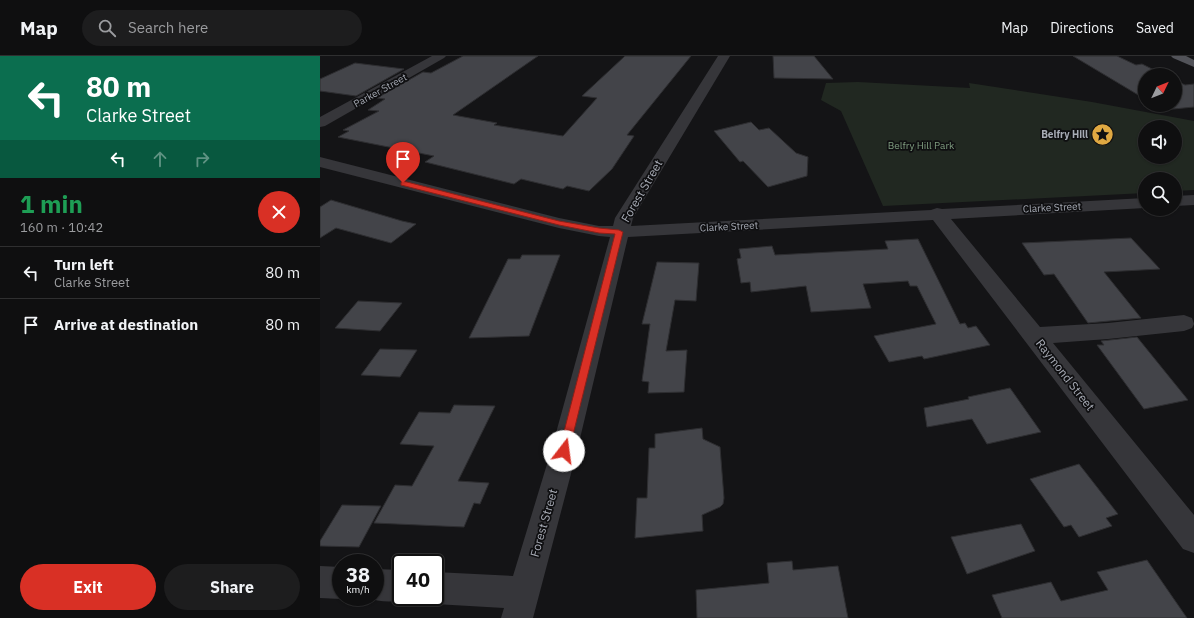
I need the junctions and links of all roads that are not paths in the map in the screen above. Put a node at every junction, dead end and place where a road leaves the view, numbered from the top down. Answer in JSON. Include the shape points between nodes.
{"nodes":[{"id":1,"x":440,"y":56,"type":"edge"},
{"id":2,"x":724,"y":56,"type":"edge"},
{"id":3,"x":1177,"y":56,"type":"edge"},
{"id":4,"x":1194,"y":64,"type":"edge"},
{"id":5,"x":320,"y":123,"type":"edge"},
{"id":6,"x":320,"y":162,"type":"edge"},
{"id":7,"x":1194,"y":200,"type":"edge"},
{"id":8,"x":1182,"y":201,"type":"edge"},
{"id":9,"x":1138,"y":203,"type":"edge"},
{"id":10,"x":937,"y":213,"type":"junction"},
{"id":11,"x":619,"y":232,"type":"junction"},
{"id":12,"x":1184,"y":323,"type":"dead end"},
{"id":13,"x":1034,"y":336,"type":"junction"},
{"id":14,"x":1194,"y":538,"type":"edge"},
{"id":15,"x":320,"y":582,"type":"edge"},
{"id":16,"x":332,"y":583,"type":"edge"},
{"id":17,"x":444,"y":590,"type":"edge"},
{"id":18,"x":520,"y":605,"type":"edge"}],
"edges":[{"from":1,"to":5,"type":"street","name":"Parker Street"},
{"from":2,"to":11,"type":"street","name":"Forest Street","via":[[632,205]]},
{"from":3,"to":4,"type":"main road"},
{"from":6,"to":11,"type":"street","name":"Clarke Street","via":[[559,223]]},
{"from":7,"to":8,"type":"street"},
{"from":9,"to":10,"type":"street","name":"Clarke Street"},
{"from":10,"to":11,"type":"street","name":"Clarke Street"},
{"from":10,"to":13,"type":"street","name":"Raymond Street"},
{"from":11,"to":18,"type":"street","name":"Forest Street","via":[[564,451]]},
{"from":12,"to":13,"type":"street"},
{"from":13,"to":14,"type":"street","name":"Raymond Street"},
{"from":15,"to":16,"type":"street"},
{"from":17,"to":18,"type":"street"}]}
